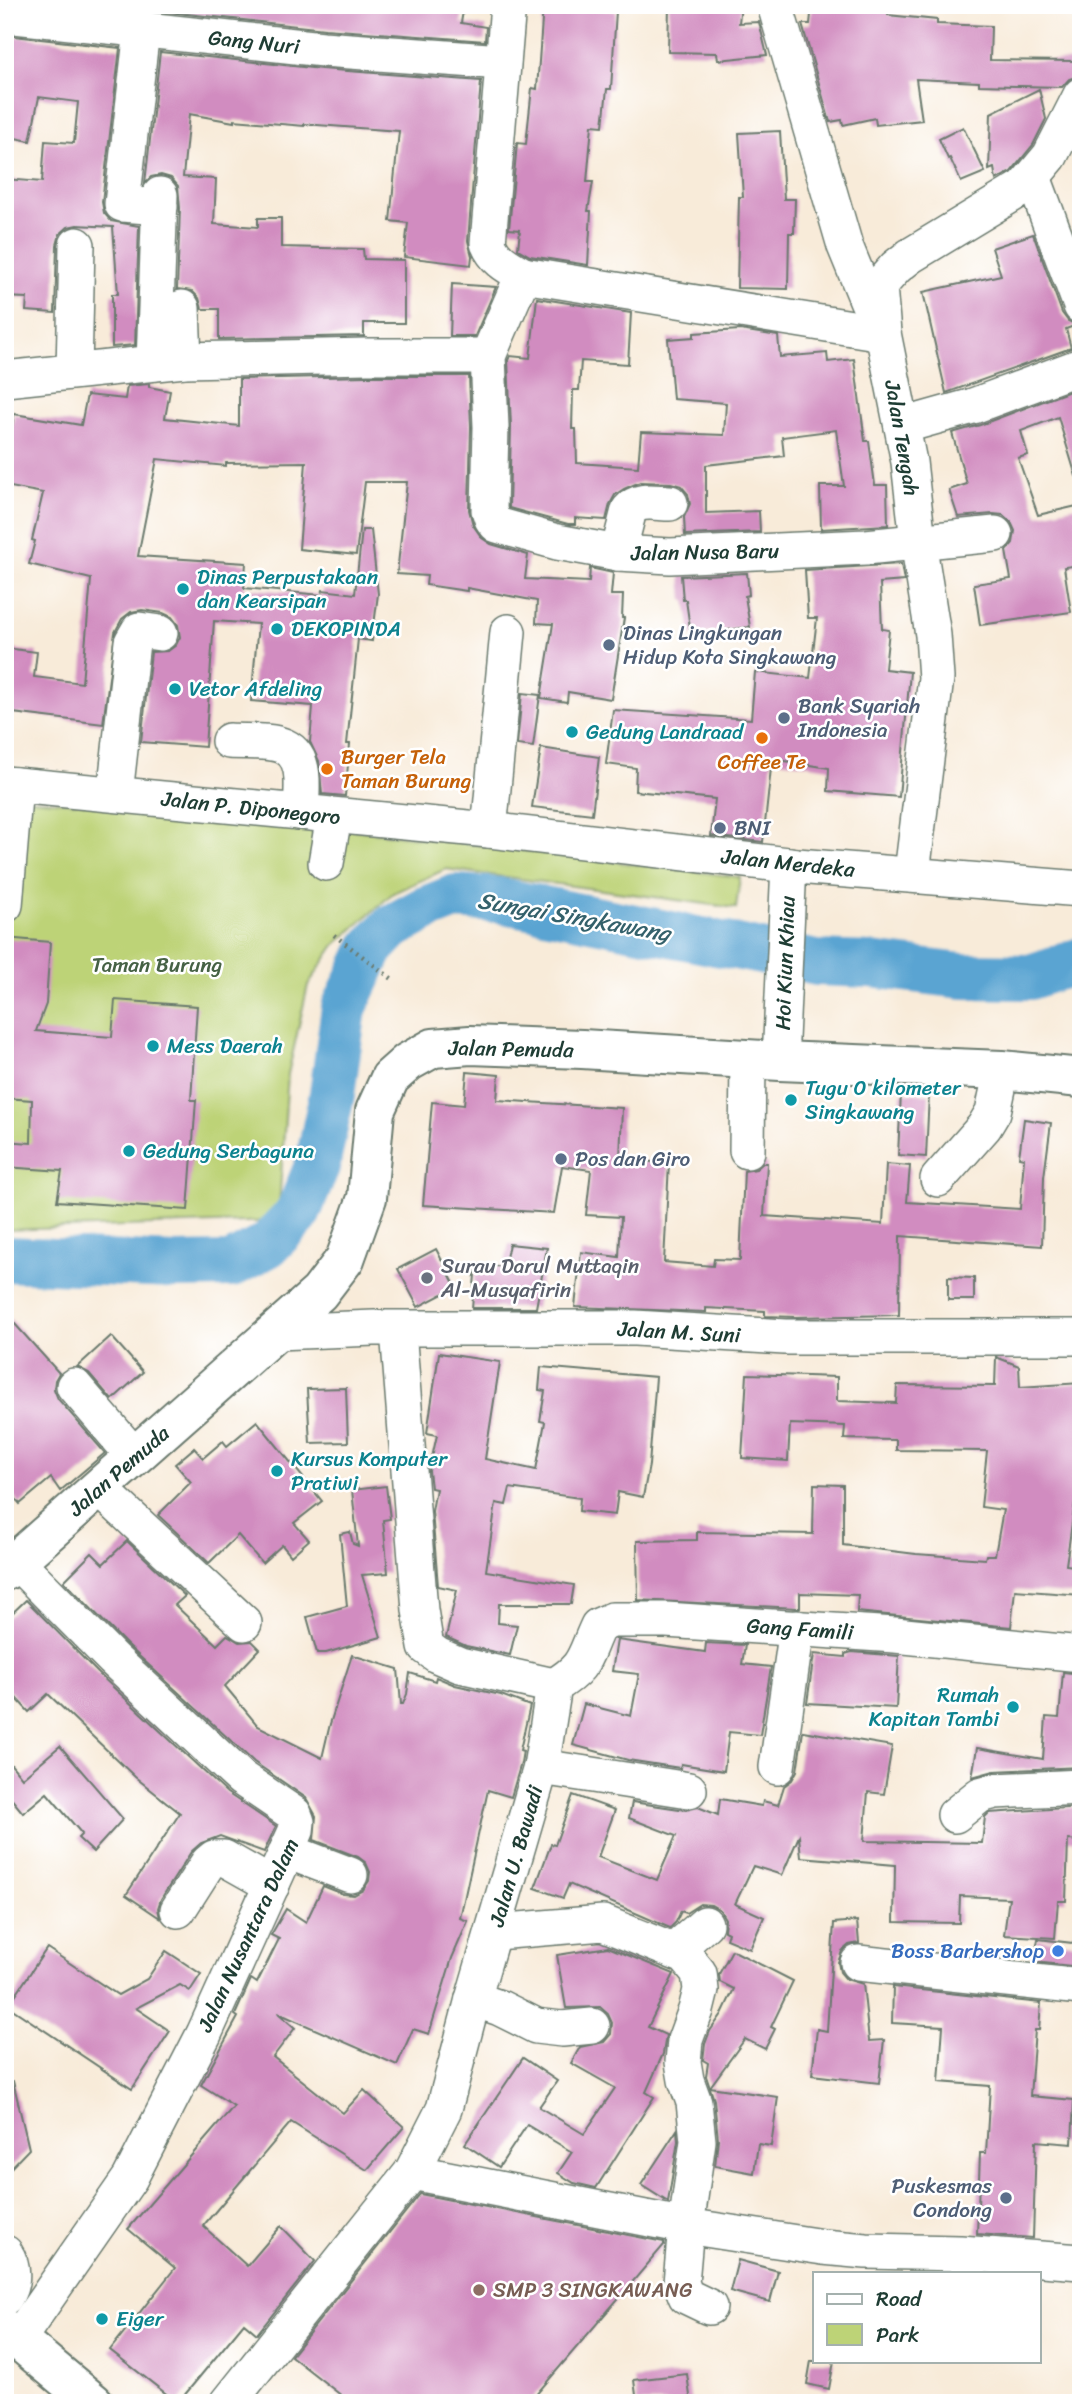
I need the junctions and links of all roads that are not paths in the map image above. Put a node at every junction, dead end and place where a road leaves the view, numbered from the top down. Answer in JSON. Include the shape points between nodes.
{"nodes":[{"id":1,"x":508,"y":5,"type":"edge"},
{"id":2,"x":775,"y":5,"type":"edge"},
{"id":3,"x":5,"y":16,"type":"edge"},
{"id":4,"x":142,"y":30,"type":"junction"},
{"id":5,"x":502,"y":62,"type":"junction"},
{"id":6,"x":1081,"y":95,"type":"edge"},
{"id":7,"x":1071,"y":137,"type":"edge"},
{"id":8,"x":1033,"y":177,"type":"junction"},
{"id":9,"x":77,"y":244,"type":"dead end"},
{"id":10,"x":523,"y":275,"type":"junction"},
{"id":11,"x":1081,"y":306,"type":"edge"},
{"id":12,"x":182,"y":308,"type":"dead end"},
{"id":13,"x":882,"y":323,"type":"junction"},
{"id":14,"x":488,"y":356,"type":"junction"},
{"id":15,"x":169,"y":362,"type":"junction"},
{"id":16,"x":1081,"y":366,"type":"edge"},
{"id":17,"x":74,"y":370,"type":"junction"},
{"id":18,"x":5,"y":379,"type":"edge"},
{"id":19,"x":902,"y":426,"type":"junction"},
{"id":20,"x":670,"y":503,"type":"dead end"},
{"id":21,"x":995,"y":534,"type":"dead end"},
{"id":22,"x":918,"y":541,"type":"junction"},
{"id":23,"x":618,"y":553,"type":"junction"},
{"id":24,"x":508,"y":632,"type":"dead end"},
{"id":25,"x":160,"y":633,"type":"dead end"},
{"id":26,"x":229,"y":741,"type":"dead end"},
{"id":27,"x":10,"y":784,"type":"edge"},
{"id":28,"x":115,"y":794,"type":"junction"},
{"id":29,"x":298,"y":812,"type":"junction"},
{"id":30,"x":334,"y":816,"type":"junction"},
{"id":31,"x":493,"y":831,"type":"junction"},
{"id":32,"x":326,"y":863,"type":"dead end"},
{"id":33,"x":789,"y":865,"type":"junction"},
{"id":34,"x":912,"y":873,"type":"junction"},
{"id":35,"x":1081,"y":889,"type":"edge"},
{"id":36,"x":5,"y":905,"type":"edge"},
{"id":37,"x":770,"y":1050,"type":"junction"},
{"id":38,"x":1081,"y":1065,"type":"edge"},
{"id":39,"x":1002,"y":1070,"type":"junction"},
{"id":40,"x":1043,"y":1076,"type":"junction"},
{"id":41,"x":1081,"y":1078,"type":"edge"},
{"id":42,"x":747,"y":1151,"type":"dead end"},
{"id":43,"x":938,"y":1180,"type":"dead end"},
{"id":44,"x":398,"y":1329,"type":"junction"},
{"id":45,"x":277,"y":1332,"type":"junction"},
{"id":46,"x":1081,"y":1337,"type":"edge"},
{"id":47,"x":74,"y":1385,"type":"dead end"},
{"id":48,"x":135,"y":1457,"type":"junction"},
{"id":49,"x":99,"y":1488,"type":"junction"},
{"id":50,"x":11,"y":1566,"type":"edge"},
{"id":51,"x":244,"y":1623,"type":"dead end"},
{"id":52,"x":797,"y":1628,"type":"junction"},
{"id":53,"x":1081,"y":1654,"type":"edge"},
{"id":54,"x":554,"y":1686,"type":"junction"},
{"id":55,"x":541,"y":1767,"type":"junction"},
{"id":56,"x":777,"y":1767,"type":"dead end"},
{"id":57,"x":1081,"y":1787,"type":"edge"},
{"id":58,"x":689,"y":1790,"type":"dead end"},
{"id":59,"x":955,"y":1815,"type":"dead end"},
{"id":60,"x":287,"y":1851,"type":"junction"},
{"id":61,"x":350,"y":1875,"type":"dead end"},
{"id":62,"x":272,"y":1885,"type":"junction"},
{"id":63,"x":178,"y":1910,"type":"dead end"},
{"id":64,"x":705,"y":1924,"type":"dead end"},
{"id":65,"x":495,"y":1932,"type":"junction"},
{"id":66,"x":674,"y":1951,"type":"junction"},
{"id":67,"x":858,"y":1963,"type":"dead end"},
{"id":68,"x":1081,"y":1987,"type":"edge"},
{"id":69,"x":473,"y":1999,"type":"junction"},
{"id":70,"x":592,"y":2026,"type":"dead end"},
{"id":71,"x":412,"y":2172,"type":"junction"},
{"id":72,"x":685,"y":2225,"type":"junction"},
{"id":73,"x":5,"y":2253,"type":"edge"},
{"id":74,"x":1081,"y":2262,"type":"edge"},
{"id":75,"x":5,"y":2297,"type":"edge"},
{"id":76,"x":709,"y":2307,"type":"dead end"},
{"id":77,"x":12,"y":2334,"type":"edge"},
{"id":78,"x":94,"y":2403,"type":"edge"},
{"id":79,"x":228,"y":2403,"type":"edge"}],
"edges":[{"from":1,"to":5,"type":"street"},
{"from":2,"to":13,"type":"street","via":[[845,246]]},
{"from":3,"to":4,"type":"street","name":"Gang Nuri"},
{"from":4,"to":5,"type":"street","name":"Gang Nuri"},
{"from":4,"to":15,"type":"street","via":[[122,204],[160,201]]},
{"from":5,"to":10,"type":"street","via":[[488,243],[493,254]]},
{"from":6,"to":7,"type":"street","name":"Jalan Tengah"},
{"from":7,"to":8,"type":"street","name":"Jalan Tengah"},
{"from":8,"to":11,"type":"street"},
{"from":8,"to":13,"type":"street","name":"Jalan Tengah","via":[[1013,196],[896,267],[879,286]]},
{"from":9,"to":17,"type":"street"},
{"from":10,"to":13,"type":"street"},
{"from":10,"to":14,"type":"street","name":"Jalan Nusa Baru"},
{"from":12,"to":15,"type":"street"},
{"from":13,"to":19,"type":"street","name":"Jalan Tengah"},
{"from":14,"to":15,"type":"street"},
{"from":14,"to":23,"type":"street","name":"Jalan Nusa Baru","via":[[492,519],[506,530]]},
{"from":15,"to":17,"type":"street"},
{"from":16,"to":19,"type":"street","via":[[973,406]]},
{"from":17,"to":18,"type":"street"},
{"from":19,"to":22,"type":"street","name":"Jalan Tengah"},
{"from":20,"to":23,"type":"street","via":[[637,502],[632,506]]},
{"from":21,"to":22,"type":"street","name":"Jalan Nusa Baru"},
{"from":22,"to":23,"type":"street","name":"Jalan Nusa Baru","via":[[797,551],[670,556]]},
{"from":22,"to":34,"type":"street","name":"Jalan Tengah","via":[[936,678]]},
{"from":24,"to":31,"type":"street"},
{"from":25,"to":28,"type":"street","via":[[139,630],[132,642]]},
{"from":26,"to":29,"type":"street","via":[[281,744],[293,750],[302,777]]},
{"from":27,"to":28,"type":"street","name":"Jalan P. Diponegoro"},
{"from":27,"to":36,"type":"street"},
{"from":28,"to":29,"type":"street","name":"Jalan P. Diponegoro"},
{"from":29,"to":30,"type":"street","name":"Jalan P. Diponegoro"},
{"from":30,"to":31,"type":"street","name":"Jalan P. Diponegoro"},
{"from":30,"to":32,"type":"street"},
{"from":31,"to":33,"type":"street","name":"Jalan Merdeka"},
{"from":33,"to":34,"type":"street","name":"Jalan Merdeka"},
{"from":33,"to":37,"type":"street","name":"Hoi Kiun Khiau"},
{"from":34,"to":35,"type":"street","name":"Jalan Merdeka"},
{"from":37,"to":39,"type":"main road","name":"Jalan Pemuda"},
{"from":37,"to":42,"type":"street","name":"Hoi Kiun Khiau"},
{"from":37,"to":45,"type":"main road","name":"Jalan Pemuda","via":[[470,1045],[433,1048],[408,1062],[390,1077],[375,1111],[367,1198],[345,1259],[319,1293]]},
{"from":38,"to":40,"type":"main road"},
{"from":39,"to":40,"type":"main road","name":"Jalan Pemuda"},
{"from":39,"to":43,"type":"street","via":[[993,1112]]},
{"from":40,"to":41,"type":"main road","name":"Jalan Pemuda"},
{"from":44,"to":45,"type":"street","name":"Jalan M. Suni"},
{"from":44,"to":46,"type":"street","name":"Jalan M. Suni","via":[[635,1328],[785,1337]]},
{"from":44,"to":54,"type":"street","via":[[426,1647],[460,1665]]},
{"from":45,"to":48,"type":"main road","name":"Jalan Pemuda"},
{"from":47,"to":48,"type":"street"},
{"from":48,"to":49,"type":"main road","name":"Jalan Pemuda"},
{"from":49,"to":50,"type":"main road","name":"Jalan Pemuda"},
{"from":49,"to":51,"type":"street"},
{"from":50,"to":60,"type":"street","name":"Jalan Nusantara Dalam","via":[[241,1778],[294,1814],[296,1831]]},
{"from":52,"to":53,"type":"street","name":"Gang Famili"},
{"from":52,"to":54,"type":"street","name":"Gang Famili","via":[[612,1620],[598,1626],[582,1666]]},
{"from":52,"to":56,"type":"street"},
{"from":54,"to":55,"type":"street","name":"Jalan U. Bawadi"},
{"from":55,"to":58,"type":"street"},
{"from":55,"to":65,"type":"street","name":"Jalan U. Bawadi"},
{"from":57,"to":59,"type":"street","via":[[995,1791],[980,1795]]},
{"from":60,"to":61,"type":"street"},
{"from":60,"to":62,"type":"street","name":"Jalan Nusantara Dalam"},
{"from":62,"to":63,"type":"street","via":[[224,1858],[214,1858]]},
{"from":62,"to":77,"type":"street","name":"Jalan Nusantara Dalam","via":[[204,2034],[130,2178]]},
{"from":64,"to":66,"type":"street"},
{"from":65,"to":66,"type":"street","via":[[603,1923]]},
{"from":65,"to":69,"type":"street","name":"Jalan U. Bawadi"},
{"from":66,"to":72,"type":"street","via":[[693,1963],[701,1990],[683,2062],[698,2141]]},
{"from":67,"to":68,"type":"street"},
{"from":69,"to":70,"type":"street","via":[[536,2026]]},
{"from":69,"to":71,"type":"street","name":"Jalan U. Bawadi","via":[[444,2109]]},
{"from":71,"to":72,"type":"street"},
{"from":71,"to":79,"type":"street","name":"Jalan U. Bawadi"},
{"from":72,"to":74,"type":"street","via":[[823,2248]]},
{"from":72,"to":76,"type":"street","via":[[681,2283],[686,2296]]},
{"from":73,"to":75,"type":"street","via":[[11,2262],[12,2286]]},
{"from":77,"to":78,"type":"main road"}]}
